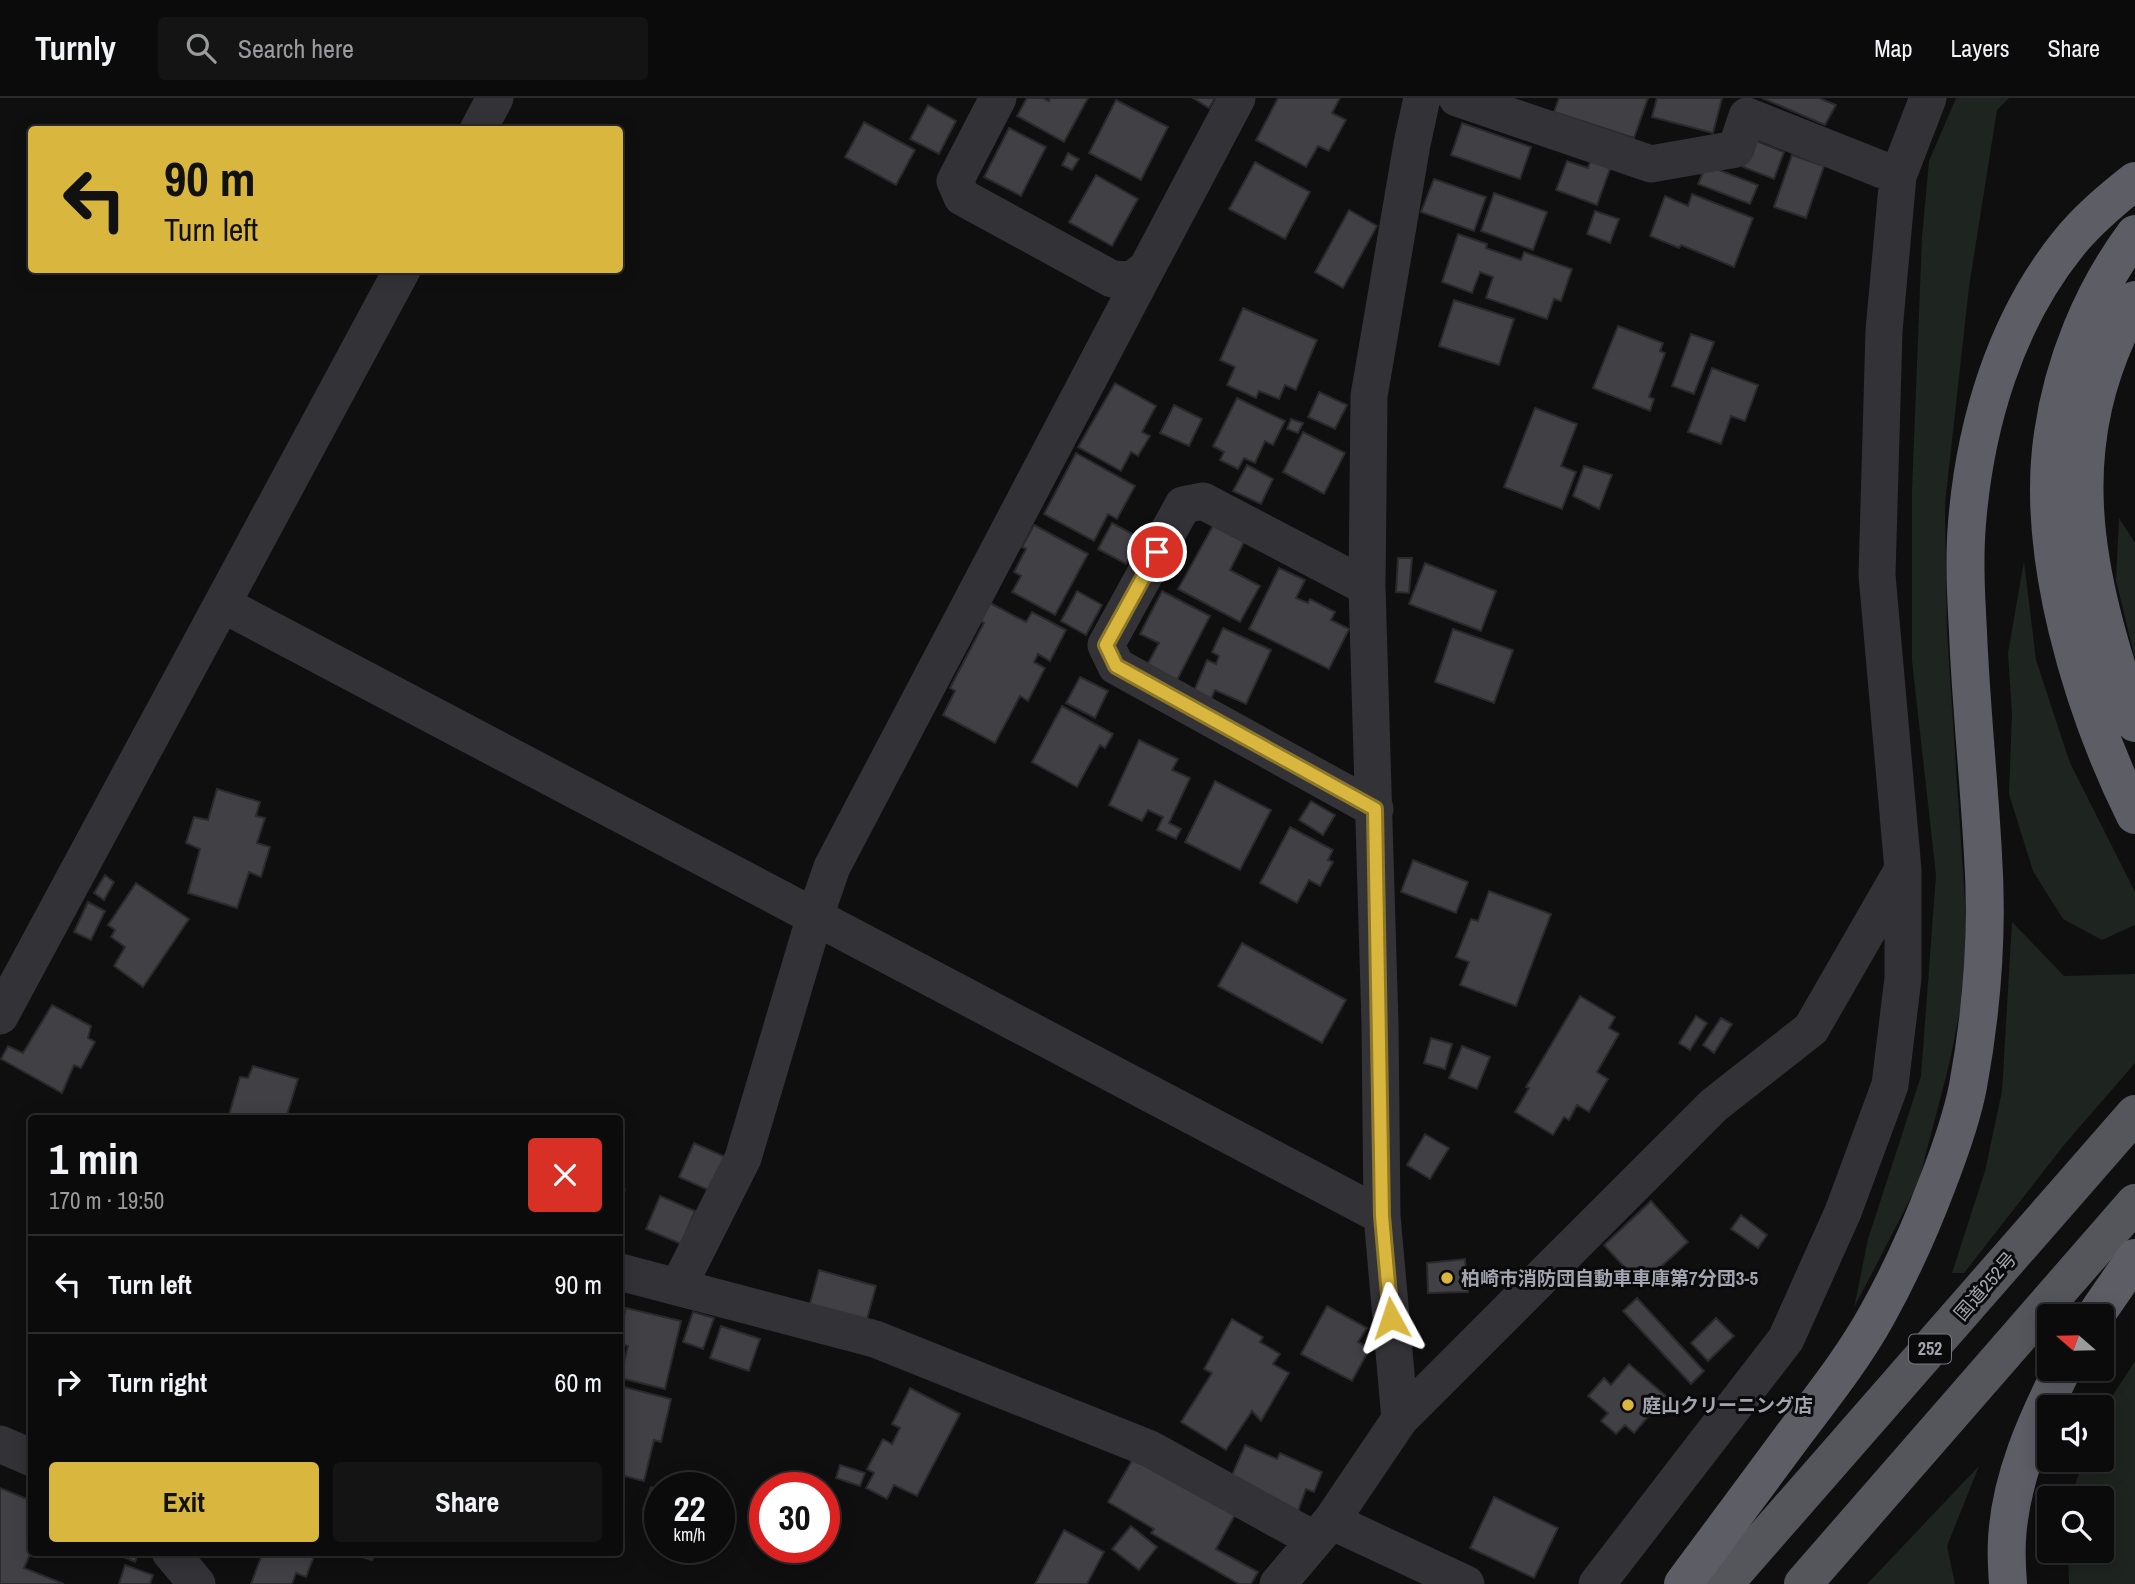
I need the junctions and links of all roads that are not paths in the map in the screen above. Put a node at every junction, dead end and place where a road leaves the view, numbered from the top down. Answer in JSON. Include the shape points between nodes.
{"nodes":[{"id":1,"x":495,"y":98,"type":"edge"},
{"id":2,"x":998,"y":98,"type":"edge"},
{"id":3,"x":1237,"y":98,"type":"edge"},
{"id":4,"x":1422,"y":98,"type":"edge"},
{"id":5,"x":1457,"y":98,"type":"edge"},
{"id":6,"x":1928,"y":98,"type":"edge"},
{"id":7,"x":480,"y":126,"type":"edge"},
{"id":8,"x":1898,"y":176,"type":"junction"},
{"id":9,"x":2135,"y":181,"type":"edge"},
{"id":10,"x":2135,"y":234,"type":"edge"},
{"id":11,"x":1147,"y":268,"type":"junction"},
{"id":12,"x":400,"y":273,"type":"edge"},
{"id":13,"x":2135,"y":300,"type":"edge"},
{"id":14,"x":1367,"y":587,"type":"junction"},
{"id":15,"x":222,"y":604,"type":"junction"},
{"id":16,"x":2135,"y":723,"type":"edge"},
{"id":17,"x":1375,"y":809,"type":"junction"},
{"id":18,"x":2135,"y":815,"type":"edge"},
{"id":19,"x":1903,"y":870,"type":"junction"},
{"id":20,"x":815,"y":916,"type":"junction"},
{"id":21,"x":0,"y":1016,"type":"edge"},
{"id":22,"x":2135,"y":1114,"type":"edge"},
{"id":23,"x":2135,"y":1203,"type":"edge"},
{"id":24,"x":1382,"y":1216,"type":"junction"},
{"id":25,"x":2135,"y":1258,"type":"edge"},
{"id":26,"x":623,"y":1273,"type":"edge"},
{"id":27,"x":678,"y":1287,"type":"junction"},
{"id":28,"x":2103,"y":1304,"type":"edge"},
{"id":29,"x":2056,"y":1381,"type":"edge"},
{"id":30,"x":1399,"y":1419,"type":"junction"},
{"id":31,"x":0,"y":1444,"type":"edge"},
{"id":32,"x":28,"y":1456,"type":"edge"},
{"id":33,"x":1323,"y":1530,"type":"junction"},
{"id":34,"x":1278,"y":1584,"type":"edge"},
{"id":35,"x":1466,"y":1584,"type":"edge"},
{"id":36,"x":1597,"y":1584,"type":"edge"},
{"id":37,"x":1683,"y":1584,"type":"edge"},
{"id":38,"x":1724,"y":1584,"type":"edge"},
{"id":39,"x":1802,"y":1584,"type":"edge"},
{"id":40,"x":2008,"y":1584,"type":"edge"}],
"edges":[{"from":1,"to":7,"type":"street"},
{"from":2,"to":11,"type":"street","via":[[955,181],[962,197],[1112,279],[1132,280]]},
{"from":3,"to":11,"type":"street"},
{"from":4,"to":14,"type":"street","via":[[1369,396]]},
{"from":5,"to":8,"type":"street","via":[[1651,164],[1736,149],[1747,116]]},
{"from":6,"to":8,"type":"street"},
{"from":8,"to":19,"type":"street","via":[[1884,331],[1877,575]]},
{"from":9,"to":37,"type":"highway","via":[[2077,233],[2039,284],[2017,327],[1984,416],[1967,525],[1966,585],[1983,858],[1983,960],[1967,1088],[1951,1148],[1926,1214],[1876,1317],[1841,1372]]},
{"from":10,"to":18,"type":"highway","via":[[2101,288],[2061,389],[2052,437],[2050,498],[2067,628],[2106,752]]},
{"from":11,"to":20,"type":"street","via":[[832,867]]},
{"from":12,"to":15,"type":"street"},
{"from":13,"to":16,"type":"highway","via":[[2102,372],[2088,423],[2083,480],[2086,537],[2097,601]]},
{"from":14,"to":17,"type":"street"},
{"from":14,"to":17,"type":"street","via":[[1203,501],[1183,505],[1106,645],[1116,666]]},
{"from":15,"to":20,"type":"street"},
{"from":15,"to":21,"type":"street"},
{"from":17,"to":24,"type":"street"},
{"from":19,"to":30,"type":"street","via":[[1811,1029],[1714,1105]]},
{"from":19,"to":36,"type":"street","via":[[1903,978],[1890,1085],[1843,1212],[1786,1339]]},
{"from":20,"to":24,"type":"street"},
{"from":20,"to":27,"type":"street","via":[[743,1158]]},
{"from":22,"to":38,"type":"highway","name":"国道252号","number":"252"},
{"from":23,"to":39,"type":"highway"},
{"from":24,"to":30,"type":"street"},
{"from":25,"to":28,"type":"highway"},
{"from":26,"to":27,"type":"street"},
{"from":27,"to":33,"type":"street","via":[[888,1344],[1150,1449]]},
{"from":29,"to":40,"type":"highway","via":[[2036,1422],[2017,1478],[2007,1538]]},
{"from":30,"to":33,"type":"street"},
{"from":31,"to":32,"type":"street"},
{"from":33,"to":34,"type":"street"},
{"from":33,"to":35,"type":"street"}]}
